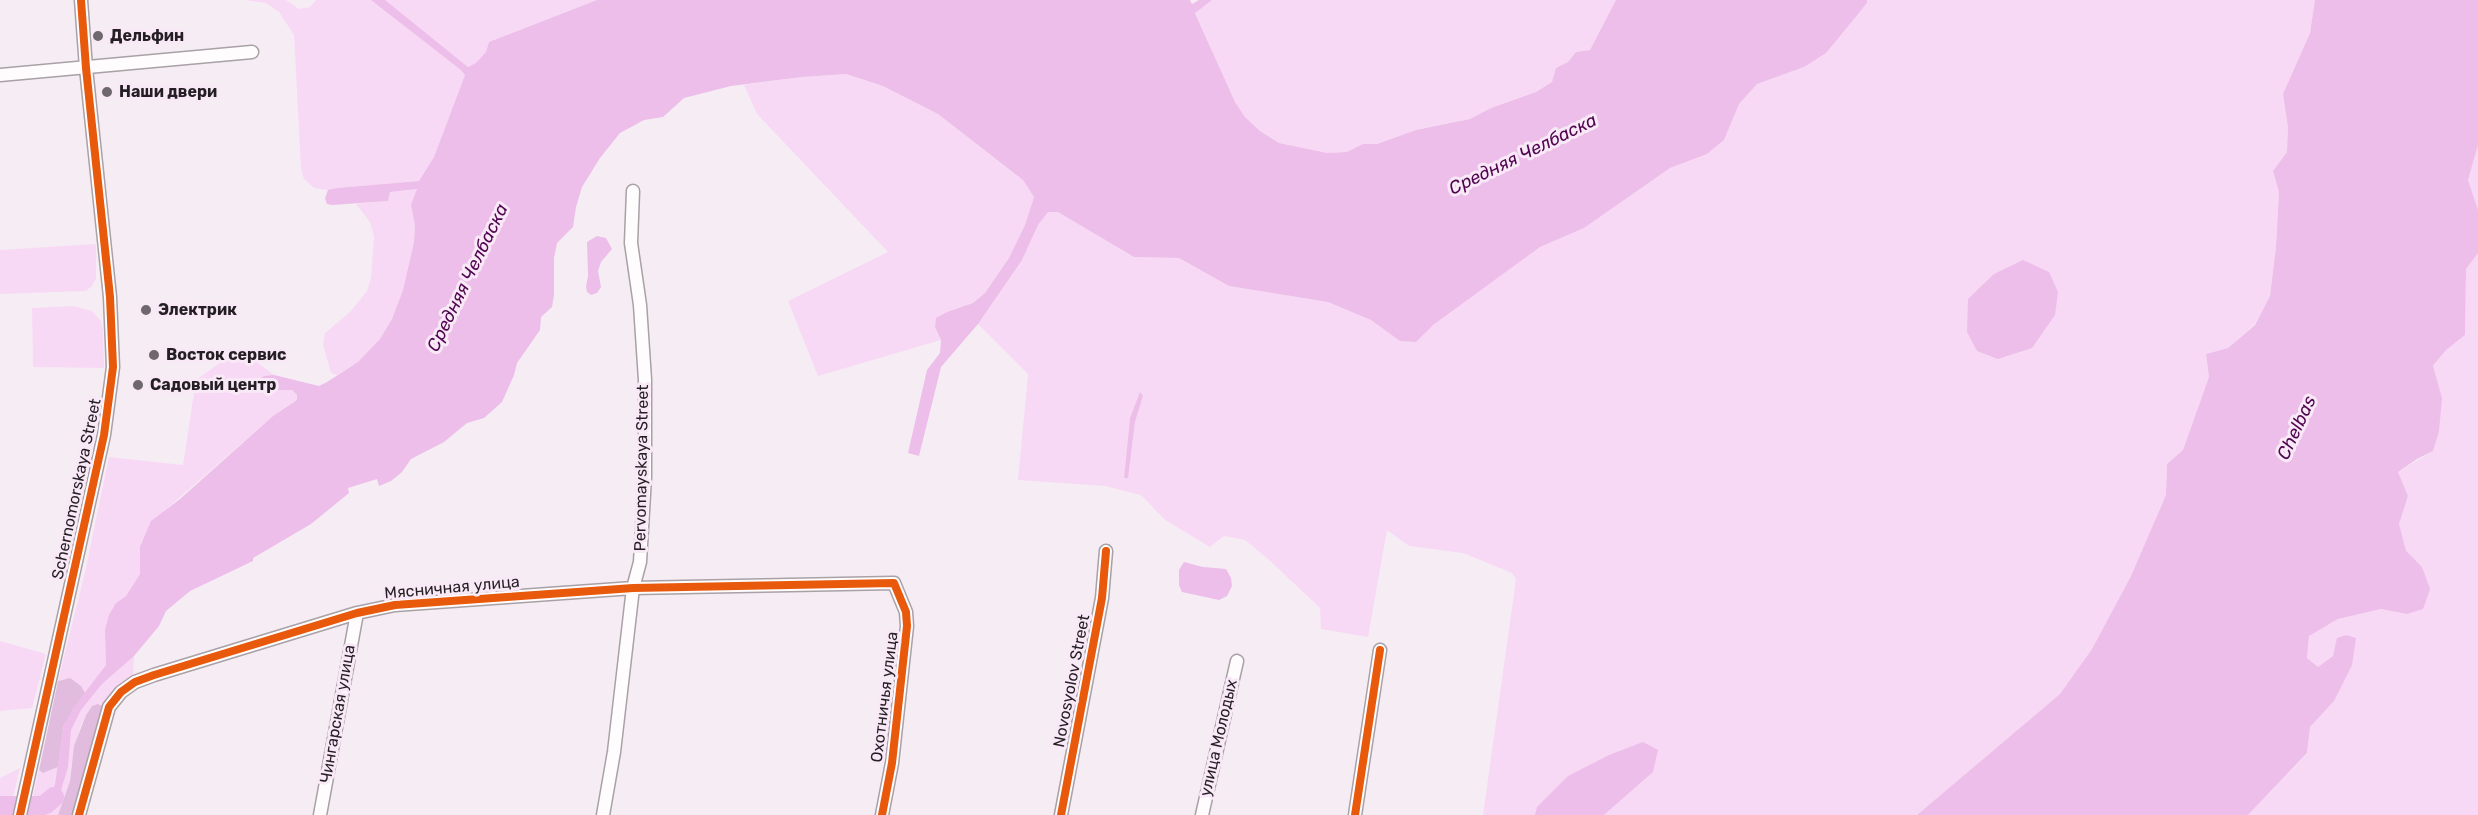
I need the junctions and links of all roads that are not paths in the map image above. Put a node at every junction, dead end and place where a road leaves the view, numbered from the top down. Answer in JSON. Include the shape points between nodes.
{"nodes":[{"id":1,"x":81,"y":0,"type":"edge"},
{"id":2,"x":252,"y":52,"type":"dead end"},
{"id":3,"x":86,"y":68,"type":"junction"},
{"id":4,"x":0,"y":75,"type":"edge"},
{"id":5,"x":633,"y":191,"type":"dead end"},
{"id":6,"x":1106,"y":551,"type":"dead end"},
{"id":7,"x":894,"y":583,"type":"joint"},
{"id":8,"x":633,"y":588,"type":"junction"},
{"id":9,"x":357,"y":613,"type":"junction"},
{"id":10,"x":1380,"y":650,"type":"dead end"},
{"id":11,"x":1237,"y":661,"type":"dead end"},
{"id":12,"x":20,"y":815,"type":"edge"},
{"id":13,"x":79,"y":815,"type":"edge"},
{"id":14,"x":320,"y":815,"type":"edge"},
{"id":15,"x":603,"y":815,"type":"edge"},
{"id":16,"x":882,"y":815,"type":"edge"},
{"id":17,"x":1061,"y":815,"type":"edge"},
{"id":18,"x":1202,"y":815,"type":"edge"},
{"id":19,"x":1355,"y":815,"type":"edge"}],
"edges":[{"from":1,"to":3,"type":"street","name":"Sсhernomorskaya Street"},
{"from":2,"to":3,"type":"street"},
{"from":3,"to":4,"type":"street"},
{"from":3,"to":12,"type":"street","name":"Sсhernomorskaya Street","via":[[110,297],[112,377],[104,435]]},
{"from":5,"to":8,"type":"street","name":"Pervomayskaya Street","via":[[631,243],[645,380],[645,477],[640,562]]},
{"from":6,"to":17,"type":"street","name":"Novosyolov Street","via":[[1102,598]]},
{"from":7,"to":8,"type":"street","name":"Мясничная улица"},
{"from":7,"to":16,"type":"street","name":"Охотничья улица","via":[[906,612],[907,626],[892,763]]},
{"from":8,"to":9,"type":"street","name":"Мясничная улица","via":[[395,605]]},
{"from":8,"to":15,"type":"street","name":"Pervomayskaya Street"},
{"from":9,"to":13,"type":"street","name":"Мясничная улица","via":[[154,675],[121,692],[109,707]]},
{"from":9,"to":14,"type":"street","name":"Чингарская улица"},
{"from":10,"to":19,"type":"street"},
{"from":11,"to":18,"type":"street","name":"улица Молодых"}]}
